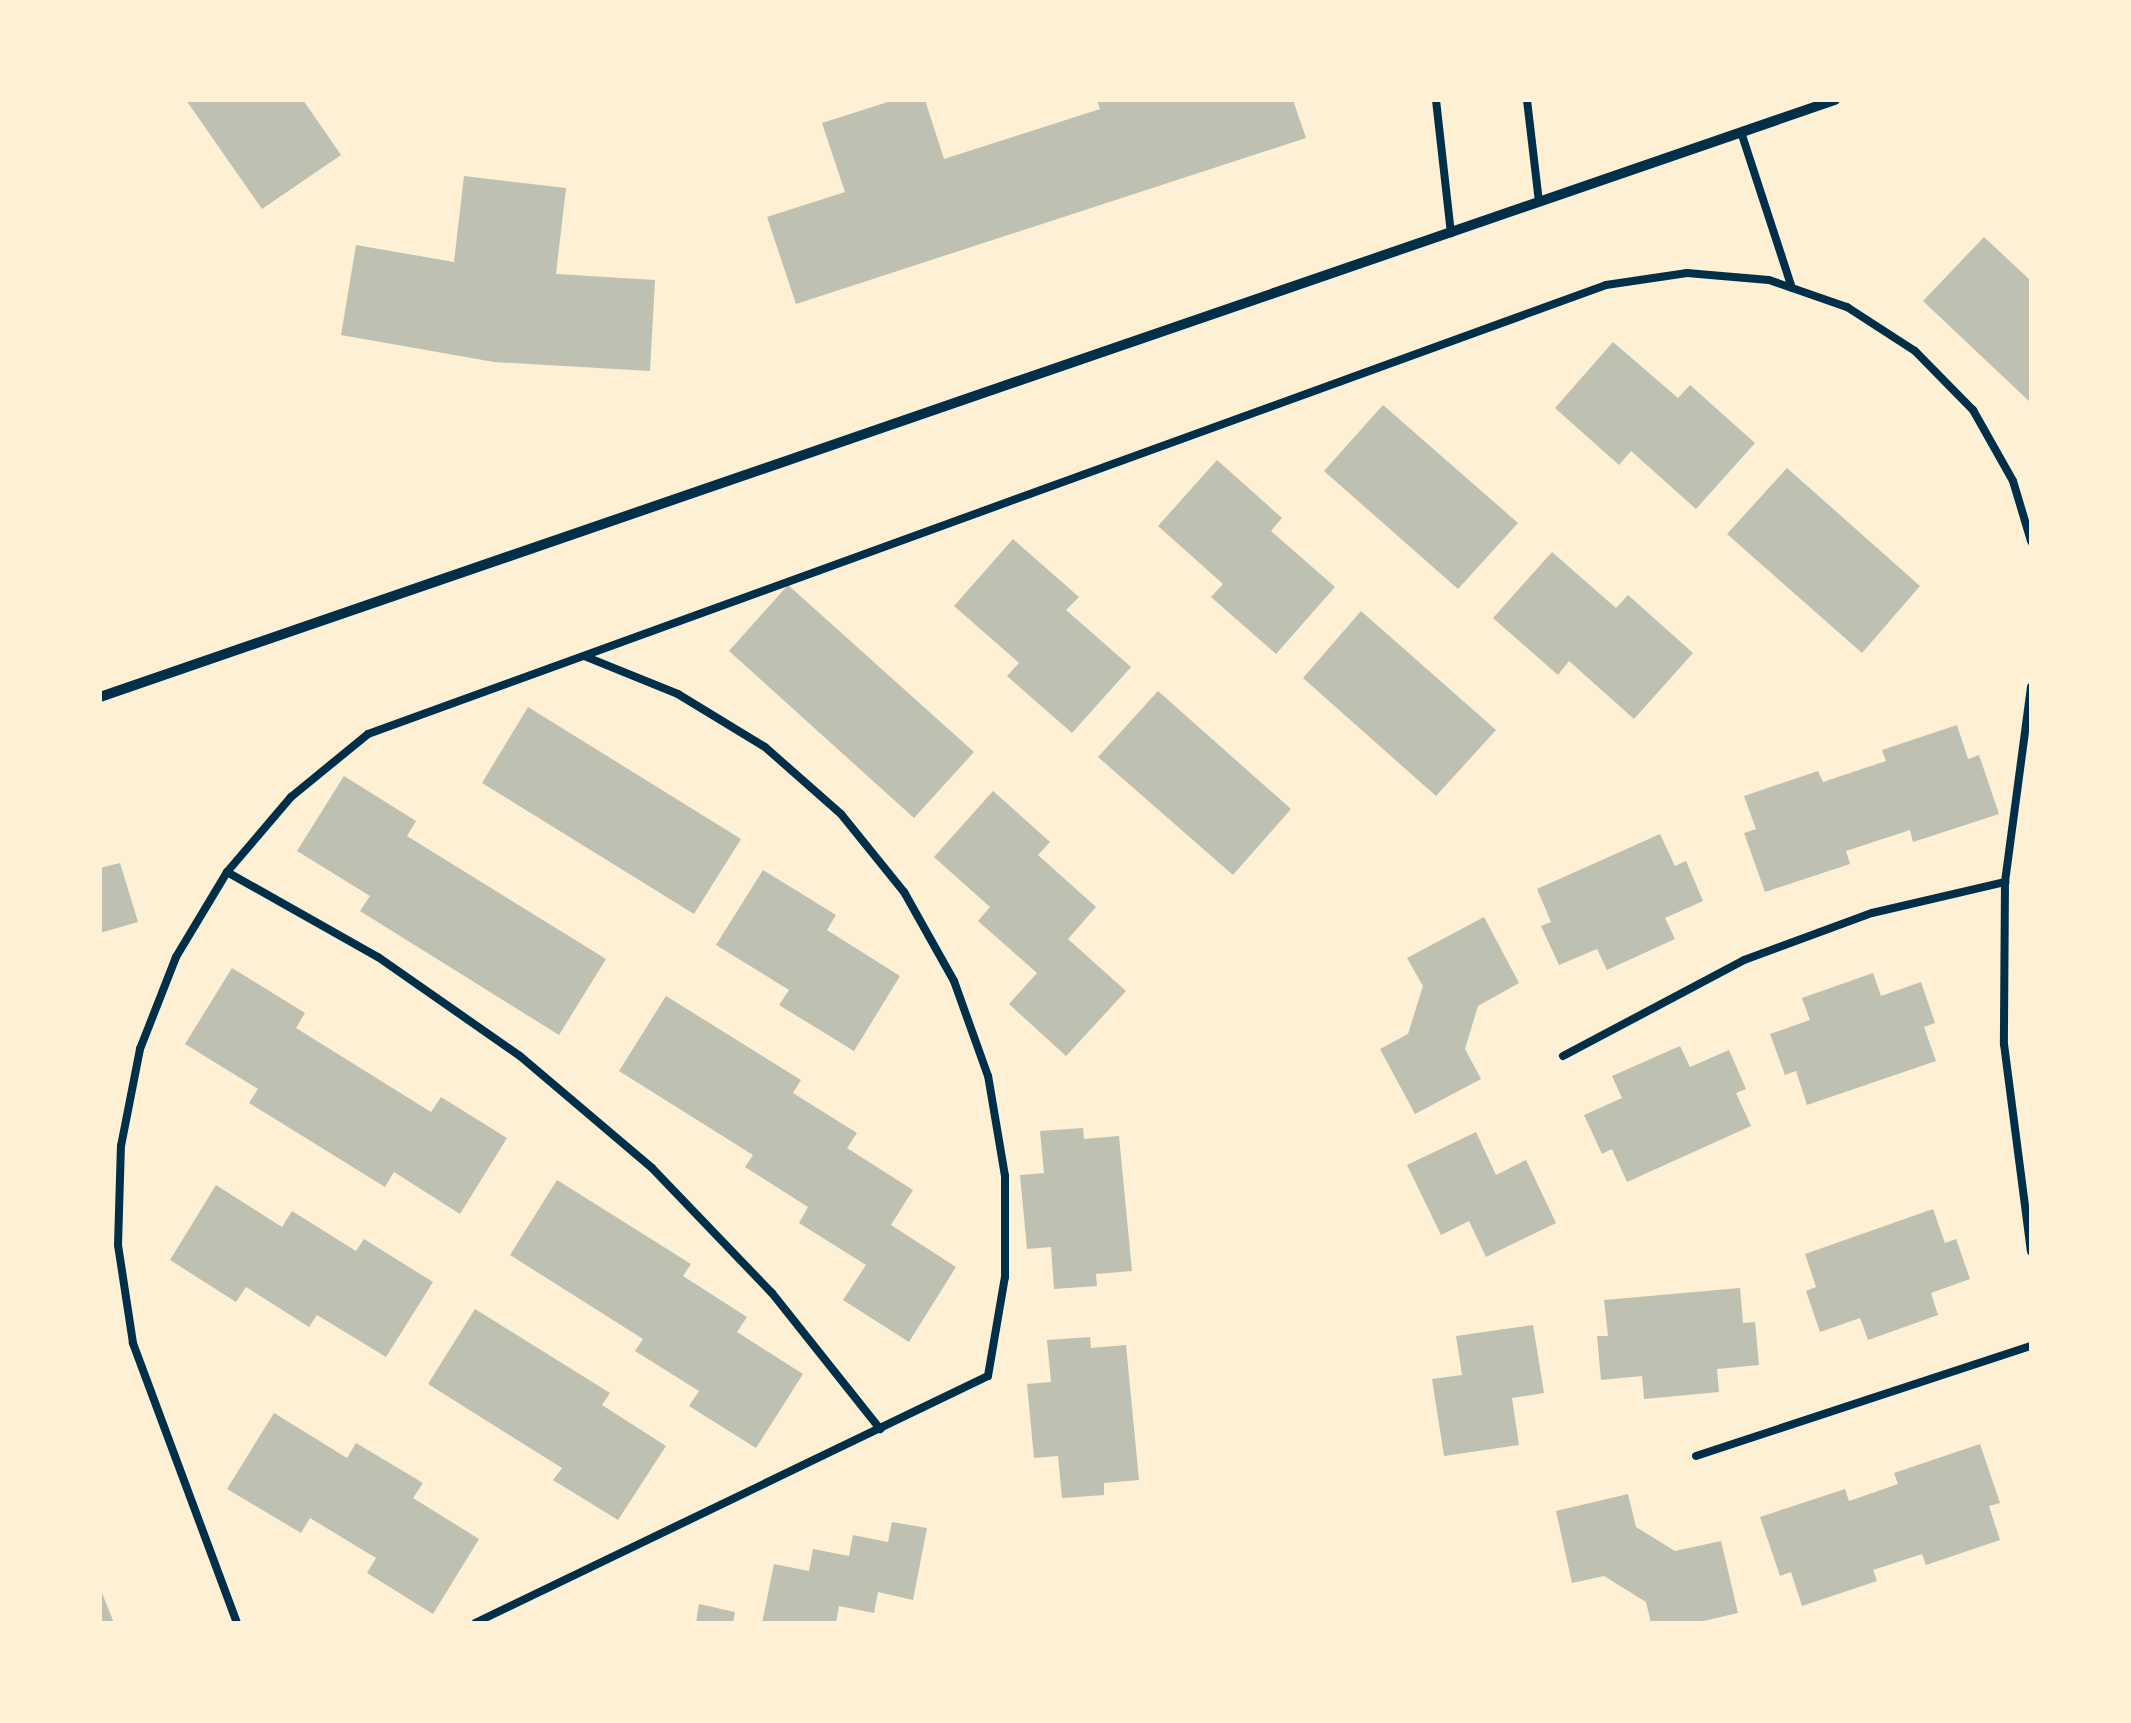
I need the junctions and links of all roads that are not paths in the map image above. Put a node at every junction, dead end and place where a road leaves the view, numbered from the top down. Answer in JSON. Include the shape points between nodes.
{"nodes":[{"id":1,"x":1436,"y":100,"type":"edge"},
{"id":2,"x":1527,"y":100,"type":"edge"},
{"id":3,"x":1835,"y":100,"type":"edge"},
{"id":4,"x":1741,"y":132,"type":"junction"},
{"id":5,"x":1539,"y":202,"type":"junction"},
{"id":6,"x":1451,"y":232,"type":"junction"},
{"id":7,"x":1792,"y":288,"type":"junction"},
{"id":8,"x":2031,"y":541,"type":"edge"},
{"id":9,"x":584,"y":656,"type":"junction"},
{"id":10,"x":2031,"y":687,"type":"edge"},
{"id":11,"x":100,"y":697,"type":"edge"},
{"id":12,"x":227,"y":872,"type":"junction"},
{"id":13,"x":2006,"y":882,"type":"junction"},
{"id":14,"x":1564,"y":1056,"type":"dead end"},
{"id":15,"x":2031,"y":1250,"type":"edge"},
{"id":16,"x":2031,"y":1346,"type":"edge"},
{"id":17,"x":880,"y":1429,"type":"junction"},
{"id":18,"x":1696,"y":1456,"type":"dead end"},
{"id":19,"x":237,"y":1623,"type":"edge"},
{"id":20,"x":475,"y":1623,"type":"edge"}],
"edges":[{"from":1,"to":6,"type":"lane"},
{"from":2,"to":5,"type":"lane"},
{"from":3,"to":4,"type":"street"},
{"from":4,"to":5,"type":"street"},
{"from":4,"to":7,"type":"lane"},
{"from":5,"to":6,"type":"street"},
{"from":6,"to":11,"type":"street"},
{"from":7,"to":8,"type":"lane","via":[[1847,307],[1916,351],[1973,410],[2013,481]]},
{"from":7,"to":9,"type":"lane","via":[[1688,273],[1606,285]]},
{"from":9,"to":12,"type":"lane","via":[[368,734],[291,798]]},
{"from":9,"to":17,"type":"lane","via":[[678,694],[765,746],[862,840],[904,892],[954,981],[988,1076],[1005,1176],[1006,1277],[988,1376]]},
{"from":10,"to":13,"type":"lane"},
{"from":12,"to":17,"type":"lane","via":[[394,968],[520,1056],[637,1156],[772,1293]]},
{"from":12,"to":19,"type":"lane","via":[[176,957],[140,1049],[120,1146],[118,1245],[133,1343]]},
{"from":13,"to":14,"type":"lane","via":[[1872,913],[1744,960]]},
{"from":13,"to":15,"type":"lane","via":[[2004,1044]]},
{"from":16,"to":18,"type":"lane"},
{"from":17,"to":20,"type":"lane"}]}
